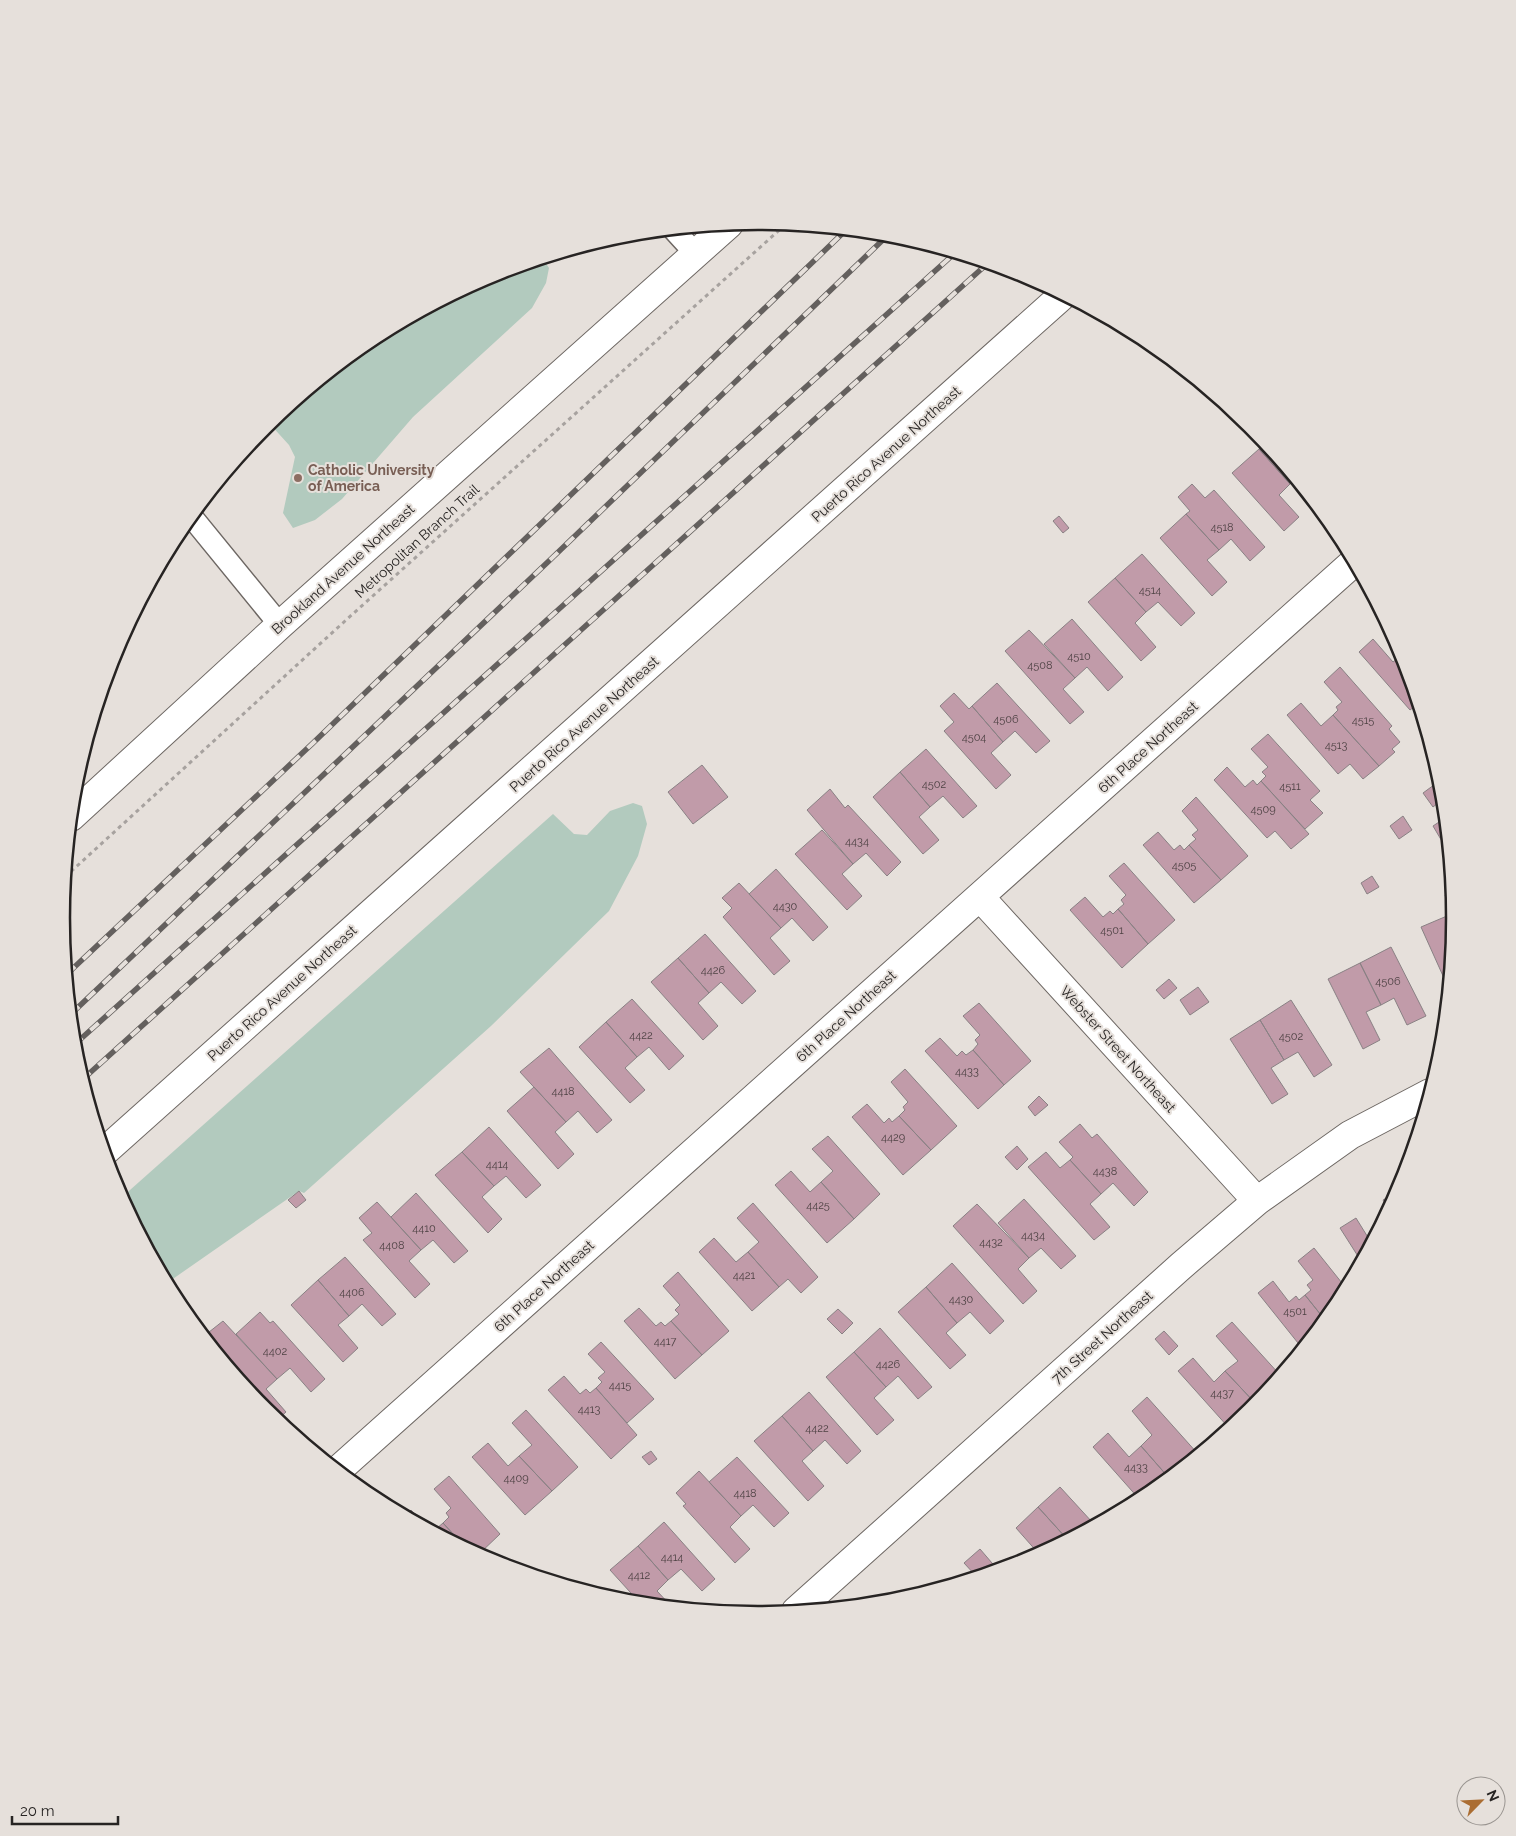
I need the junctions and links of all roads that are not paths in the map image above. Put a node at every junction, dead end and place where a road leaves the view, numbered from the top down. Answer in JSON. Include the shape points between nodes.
{"nodes":[{"id":1,"x":722,"y":231,"type":"edge"},
{"id":2,"x":678,"y":235,"type":"edge"},
{"id":3,"x":696,"y":254,"type":"junction"},
{"id":4,"x":1058,"y":299,"type":"edge"},
{"id":5,"x":196,"y":522,"type":"edge"},
{"id":6,"x":1349,"y":566,"type":"edge"},
{"id":7,"x":280,"y":625,"type":"junction"},
{"id":8,"x":79,"y":810,"type":"edge"},
{"id":9,"x":980,"y":897,"type":"junction"},
{"id":10,"x":1423,"y":1097,"type":"edge"},
{"id":11,"x":110,"y":1147,"type":"edge"},
{"id":12,"x":1257,"y":1201,"type":"junction"},
{"id":13,"x":342,"y":1466,"type":"edge"},
{"id":14,"x":803,"y":1605,"type":"edge"}],
"edges":[{"from":1,"to":3,"type":"street","name":"Brookland Avenue Northeast"},
{"from":2,"to":3,"type":"lane"},
{"from":3,"to":7,"type":"street","name":"Brookland Avenue Northeast"},
{"from":4,"to":11,"type":"street","name":"Puerto Rico Avenue Northeast"},
{"from":5,"to":7,"type":"lane"},
{"from":6,"to":9,"type":"street","name":"6th Place Northeast"},
{"from":7,"to":8,"type":"street","name":"Brookland Avenue Northeast"},
{"from":9,"to":12,"type":"street","name":"Webster Street Northeast"},
{"from":9,"to":13,"type":"street","name":"6th Place Northeast"},
{"from":10,"to":12,"type":"street","name":"7th Street Northeast","via":[[1350,1136]]},
{"from":12,"to":14,"type":"street","name":"7th Street Northeast"}]}
